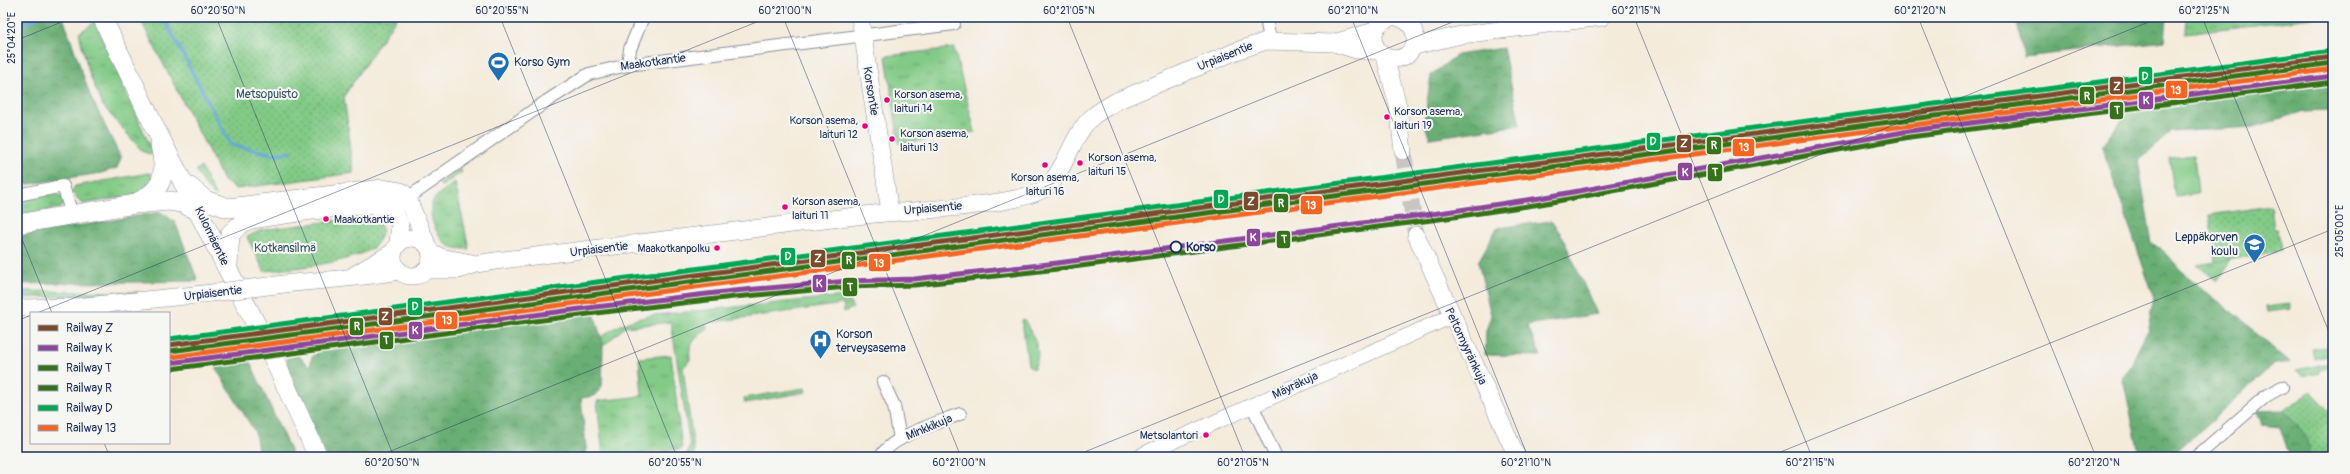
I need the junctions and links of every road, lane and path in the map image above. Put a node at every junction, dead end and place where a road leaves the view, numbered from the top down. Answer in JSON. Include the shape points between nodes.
{"nodes":[{"id":1,"x":643,"y":17,"type":"edge"},
{"id":2,"x":1266,"y":17,"type":"edge"},
{"id":3,"x":1602,"y":17,"type":"edge"},
{"id":4,"x":103,"y":20,"type":"edge"},
{"id":5,"x":1393,"y":21,"type":"edge"},
{"id":6,"x":954,"y":24,"type":"dead end"},
{"id":7,"x":861,"y":25,"type":"edge"},
{"id":8,"x":1461,"y":35,"type":"junction"},
{"id":9,"x":1270,"y":40,"type":"junction"},
{"id":10,"x":1334,"y":43,"type":"junction"},
{"id":11,"x":1411,"y":50,"type":"junction"},
{"id":12,"x":1382,"y":54,"type":"junction"},
{"id":13,"x":628,"y":65,"type":"junction"},
{"id":14,"x":1398,"y":106,"type":"junction"},
{"id":15,"x":156,"y":130,"type":"junction"},
{"id":16,"x":1403,"y":151,"type":"tunnel mouth"},
{"id":17,"x":184,"y":180,"type":"junction"},
{"id":18,"x":17,"y":195,"type":"edge"},
{"id":19,"x":135,"y":204,"type":"junction"},
{"id":20,"x":400,"y":204,"type":"junction"},
{"id":21,"x":200,"y":212,"type":"junction"},
{"id":22,"x":890,"y":212,"type":"junction"},
{"id":23,"x":72,"y":214,"type":"junction"},
{"id":24,"x":17,"y":224,"type":"edge"},
{"id":25,"x":1416,"y":235,"type":"tunnel mouth"},
{"id":26,"x":396,"y":247,"type":"junction"},
{"id":27,"x":429,"y":247,"type":"junction"},
{"id":28,"x":476,"y":264,"type":"junction"},
{"id":29,"x":228,"y":268,"type":"junction"},
{"id":30,"x":426,"y":270,"type":"junction"},
{"id":31,"x":400,"y":271,"type":"junction"},
{"id":32,"x":350,"y":277,"type":"junction"},
{"id":33,"x":75,"y":307,"type":"junction"},
{"id":34,"x":17,"y":308,"type":"edge"},
{"id":35,"x":52,"y":312,"type":"edge"},
{"id":36,"x":30,"y":316,"type":"edge"},
{"id":37,"x":1452,"y":316,"type":"junction"},
{"id":38,"x":17,"y":319,"type":"edge"},
{"id":39,"x":883,"y":382,"type":"dead end"},
{"id":40,"x":2282,"y":387,"type":"dead end"},
{"id":41,"x":1252,"y":405,"type":"junction"},
{"id":42,"x":960,"y":414,"type":"dead end"},
{"id":43,"x":900,"y":439,"type":"junction"},
{"id":44,"x":318,"y":457,"type":"edge"},
{"id":45,"x":881,"y":457,"type":"edge"},
{"id":46,"x":1141,"y":457,"type":"edge"},
{"id":47,"x":1276,"y":457,"type":"edge"},
{"id":48,"x":1517,"y":457,"type":"edge"},
{"id":49,"x":2196,"y":457,"type":"edge"}],
"edges":[{"from":1,"to":13,"type":"street","via":[[630,49]]},
{"from":2,"to":9,"type":"street"},
{"from":3,"to":8,"type":"main road","name":"Urpiaisentie"},
{"from":4,"to":15,"type":"main road","name":"Kulomäentie"},
{"from":5,"to":8,"type":"main road","name":"Urpiaisentie"},
{"from":5,"to":10,"type":"main road","name":"Urpiaisentie"},
{"from":5,"to":11,"type":"main road","via":[[1416,37]]},
{"from":5,"to":12,"type":"main road","via":[[1373,40]]},
{"from":6,"to":7,"type":"street","name":"Maakotkantie"},
{"from":7,"to":13,"type":"street","name":"Maakotkantie"},
{"from":7,"to":22,"type":"main road","name":"Korsontie"},
{"from":8,"to":11,"type":"main road","name":"Urpiaisentie"},
{"from":9,"to":10,"type":"main road","name":"Urpiaisentie"},
{"from":9,"to":22,"type":"main road","name":"Urpiaisentie","via":[[1239,50],[1102,110],[1084,127],[1054,178],[1040,192],[1015,199]]},
{"from":10,"to":12,"type":"main road","name":"Urpiaisentie"},
{"from":11,"to":12,"type":"main road","name":"Urpiaisentie","via":[[1396,59]]},
{"from":11,"to":14,"type":"main road"},
{"from":12,"to":14,"type":"main road"},
{"from":13,"to":20,"type":"street","name":"Maakotkantie","via":[[589,74],[547,100]]},
{"from":14,"to":16,"type":"main road"},
{"from":15,"to":17,"type":"main road","name":"Kulomäentie"},
{"from":15,"to":19,"type":"main road","via":[[164,171],[156,191]]},
{"from":17,"to":20,"type":"main road","via":[[205,200],[228,208],[383,189],[401,192]]},
{"from":17,"to":21,"type":"main road","name":"Kulomäentie"},
{"from":18,"to":23,"type":"street","via":[[63,186]]},
{"from":19,"to":21,"type":"main road","via":[[169,201],[182,203]]},
{"from":19,"to":23,"type":"main road"},
{"from":20,"to":26,"type":"main road"},
{"from":20,"to":27,"type":"main road"},
{"from":20,"to":29,"type":"main road","via":[[361,204],[243,222],[228,237]]},
{"from":21,"to":29,"type":"main road","name":"Kulomäentie"},
{"from":22,"to":28,"type":"main road","name":"Urpiaisentie"},
{"from":23,"to":24,"type":"main road"},
{"from":25,"to":37,"type":"main road","name":"Peltomyyränkuja"},
{"from":26,"to":27,"type":"main road","name":"Urpiaisentie","via":[[412,237]]},
{"from":26,"to":31,"type":"main road","via":[[394,263]]},
{"from":26,"to":32,"type":"main road","name":"Urpiaisentie"},
{"from":27,"to":28,"type":"main road","name":"Urpiaisentie","via":[[441,256]]},
{"from":27,"to":30,"type":"main road","via":[[432,260]]},
{"from":28,"to":30,"type":"main road","name":"Urpiaisentie","via":[[459,270]]},
{"from":29,"to":44,"type":"main road","name":"Kulomäentie","via":[[278,367]]},
{"from":30,"to":31,"type":"main road","name":"Urpiaisentie","via":[[412,276]]},
{"from":31,"to":32,"type":"main road","name":"Urpiaisentie","via":[[367,277]]},
{"from":32,"to":33,"type":"main road","name":"Urpiaisentie","bridge":true},
{"from":33,"to":34,"type":"main road","name":"Urpiaisentie"},
{"from":33,"to":35,"type":"main road","name":"Urpiaisentie"},
{"from":36,"to":38,"type":"main road"},
{"from":37,"to":41,"type":"street","name":"Mäyräkuja"},
{"from":37,"to":48,"type":"main road","name":"Peltomyyränkuja"},
{"from":39,"to":43,"type":"street","via":[[894,406]]},
{"from":40,"to":49,"type":"street","via":[[2266,396]]},
{"from":41,"to":46,"type":"street","name":"Mäyräkuja"},
{"from":41,"to":47,"type":"street"},
{"from":42,"to":43,"type":"street","name":"Minkkikuja"},
{"from":43,"to":45,"type":"street","name":"Minkkikuja","via":[[884,451]]}]}
